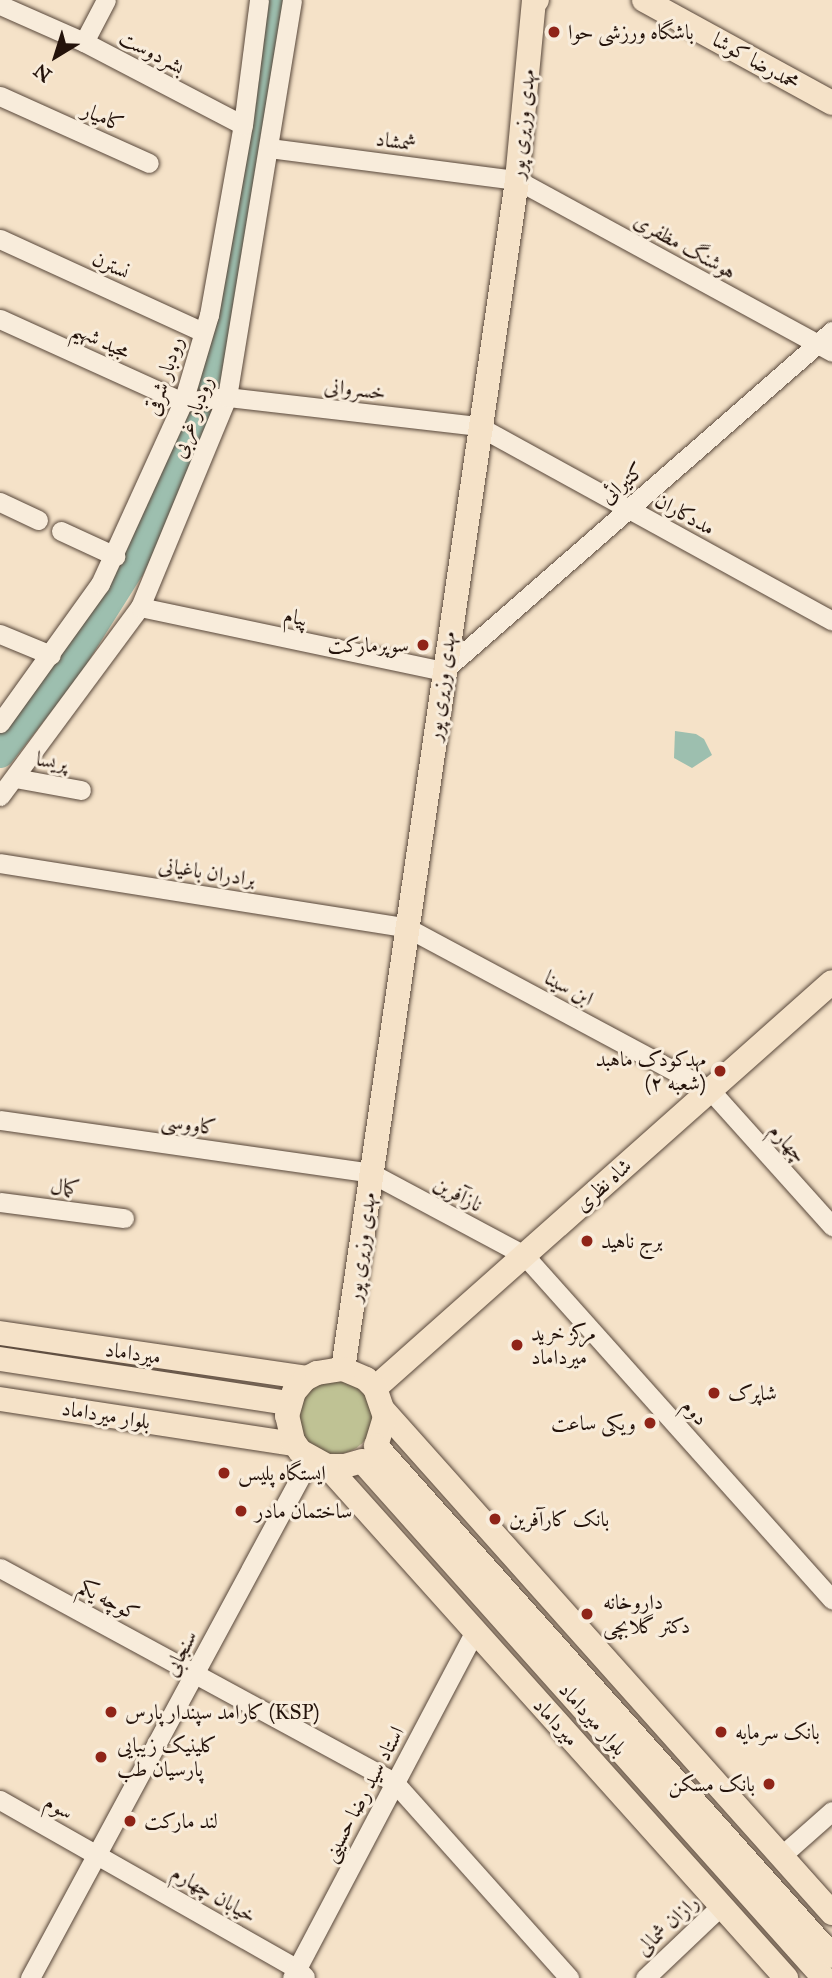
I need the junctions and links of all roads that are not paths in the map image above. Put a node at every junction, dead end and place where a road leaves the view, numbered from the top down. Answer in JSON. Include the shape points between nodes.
{"nodes":[{"id":1,"x":106,"y":0,"type":"edge"},
{"id":2,"x":259,"y":0,"type":"edge"},
{"id":3,"x":292,"y":0,"type":"edge"},
{"id":4,"x":535,"y":0,"type":"edge"},
{"id":5,"x":644,"y":0,"type":"edge"},
{"id":6,"x":0,"y":5,"type":"edge"},
{"id":7,"x":84,"y":42,"type":"junction"},
{"id":8,"x":0,"y":96,"type":"edge"},
{"id":9,"x":832,"y":103,"type":"edge"},
{"id":10,"x":243,"y":125,"type":"junction"},
{"id":11,"x":269,"y":148,"type":"junction"},
{"id":12,"x":149,"y":163,"type":"dead end"},
{"id":13,"x":517,"y":180,"type":"junction"},
{"id":14,"x":0,"y":239,"type":"edge"},
{"id":15,"x":0,"y":319,"type":"edge"},
{"id":16,"x":203,"y":332,"type":"junction"},
{"id":17,"x":827,"y":342,"type":"edge"},
{"id":18,"x":227,"y":397,"type":"junction"},
{"id":19,"x":183,"y":402,"type":"junction"},
{"id":20,"x":478,"y":426,"type":"junction"},
{"id":21,"x":0,"y":502,"type":"edge"},
{"id":22,"x":627,"y":508,"type":"junction"},
{"id":23,"x":38,"y":520,"type":"dead end"},
{"id":24,"x":61,"y":531,"type":"dead end"},
{"id":25,"x":115,"y":556,"type":"junction"},
{"id":26,"x":140,"y":607,"type":"junction"},
{"id":27,"x":832,"y":621,"type":"edge"},
{"id":28,"x":0,"y":634,"type":"edge"},
{"id":29,"x":51,"y":655,"type":"junction"},
{"id":30,"x":443,"y":671,"type":"junction"},
{"id":31,"x":0,"y":723,"type":"edge"},
{"id":32,"x":15,"y":778,"type":"junction"},
{"id":33,"x":81,"y":790,"type":"dead end"},
{"id":34,"x":0,"y":796,"type":"edge"},
{"id":35,"x":0,"y":863,"type":"edge"},
{"id":36,"x":406,"y":927,"type":"junction"},
{"id":37,"x":832,"y":982,"type":"edge"},
{"id":38,"x":710,"y":1090,"type":"junction"},
{"id":39,"x":0,"y":1120,"type":"edge"},
{"id":40,"x":371,"y":1173,"type":"junction"},
{"id":41,"x":0,"y":1202,"type":"edge"},
{"id":42,"x":124,"y":1218,"type":"dead end"},
{"id":43,"x":832,"y":1226,"type":"edge"},
{"id":44,"x":524,"y":1255,"type":"junction"},
{"id":45,"x":0,"y":1333,"type":"edge"},
{"id":46,"x":0,"y":1359,"type":"edge"},
{"id":47,"x":343,"y":1369,"type":"junction"},
{"id":48,"x":307,"y":1378,"type":"junction"},
{"id":49,"x":172,"y":1385,"type":"junction"},
{"id":50,"x":0,"y":1399,"type":"edge"},
{"id":51,"x":379,"y":1399,"type":"junction"},
{"id":52,"x":289,"y":1403,"type":"junction"},
{"id":53,"x":172,"y":1425,"type":"junction"},
{"id":54,"x":369,"y":1454,"type":"junction"},
{"id":55,"x":311,"y":1456,"type":"junction"},
{"id":56,"x":0,"y":1568,"type":"edge"},
{"id":57,"x":832,"y":1600,"type":"edge"},
{"id":58,"x":475,"y":1631,"type":"junction"},
{"id":59,"x":196,"y":1673,"type":"junction"},
{"id":60,"x":394,"y":1782,"type":"junction"},
{"id":61,"x":0,"y":1800,"type":"edge"},
{"id":62,"x":832,"y":1811,"type":"edge"},
{"id":63,"x":97,"y":1853,"type":"junction"},
{"id":64,"x":781,"y":1856,"type":"junction"},
{"id":65,"x":721,"y":1906,"type":"junction"},
{"id":66,"x":832,"y":1913,"type":"edge"},
{"id":67,"x":832,"y":1956,"type":"edge"},
{"id":68,"x":298,"y":1975,"type":"edge"},
{"id":69,"x":30,"y":1978,"type":"edge"},
{"id":70,"x":569,"y":1978,"type":"edge"},
{"id":71,"x":645,"y":1978,"type":"edge"},
{"id":72,"x":786,"y":1978,"type":"edge"},
{"id":73,"x":824,"y":1978,"type":"edge"}],
"edges":[{"from":1,"to":7,"type":"street"},
{"from":2,"to":10,"type":"street","name":"رودبار شرقی"},
{"from":3,"to":11,"type":"street","name":"رودبار غربی"},
{"from":4,"to":13,"type":"main road","name":"مهدی وزیری پور"},
{"from":5,"to":9,"type":"main road","name":"محمدرضا کوشا"},
{"from":6,"to":7,"type":"street","name":"بشردوست"},
{"from":7,"to":10,"type":"street","name":"بشردوست"},
{"from":8,"to":12,"type":"street","name":"کامیار"},
{"from":10,"to":16,"type":"street","name":"رودبار شرقی"},
{"from":11,"to":13,"type":"street","name":"شمشاد"},
{"from":11,"to":18,"type":"street","name":"رودبار غربی"},
{"from":13,"to":17,"type":"street","name":"هوشنگ مظفری"},
{"from":13,"to":20,"type":"main road","name":"مهدی وزیری پور"},
{"from":14,"to":16,"type":"street","name":"نسترن"},
{"from":15,"to":19,"type":"street","name":"مجید شهیم"},
{"from":16,"to":19,"type":"street","name":"رودبار شرقی"},
{"from":17,"to":22,"type":"street","name":"کتیرائی"},
{"from":18,"to":19,"type":"street","name":"خسروانی"},
{"from":18,"to":20,"type":"street","name":"خسروانی"},
{"from":18,"to":26,"type":"street","name":"رودبار غربی"},
{"from":19,"to":25,"type":"street","name":"رودبار شرقی"},
{"from":20,"to":22,"type":"street","name":"مددکاران"},
{"from":20,"to":30,"type":"main road","name":"مهدی وزیری پور"},
{"from":21,"to":23,"type":"street"},
{"from":22,"to":27,"type":"street","name":"مددکاران"},
{"from":22,"to":30,"type":"street","name":"کتیرائی"},
{"from":24,"to":25,"type":"street"},
{"from":25,"to":29,"type":"street","name":"رودبار شرقی"},
{"from":26,"to":30,"type":"street","name":"پیام"},
{"from":26,"to":32,"type":"street","name":"رودبار غربی"},
{"from":28,"to":29,"type":"street"},
{"from":29,"to":31,"type":"street","name":"رودبار شرقی"},
{"from":30,"to":36,"type":"main road","name":"مهدی وزیری پور"},
{"from":32,"to":33,"type":"street","name":"پریسا"},
{"from":32,"to":34,"type":"street","name":"رودبار غربی"},
{"from":35,"to":36,"type":"street","name":"برادران باغیانی"},
{"from":36,"to":38,"type":"street","name":"ابن سینا"},
{"from":36,"to":40,"type":"main road","name":"مهدی وزیری پور"},
{"from":37,"to":38,"type":"main road","name":"شاه نظری"},
{"from":38,"to":43,"type":"street","name":"چهارم"},
{"from":38,"to":44,"type":"main road","name":"شاه نظری"},
{"from":39,"to":40,"type":"street","name":"کاووسی"},
{"from":40,"to":44,"type":"street","name":"نازآفرین"},
{"from":40,"to":47,"type":"main road","name":"مهدی وزیری پور"},
{"from":41,"to":42,"type":"street","name":"کمال"},
{"from":44,"to":51,"type":"main road","name":"شاه نظری"},
{"from":44,"to":57,"type":"street","name":"دوم"},
{"from":45,"to":48,"type":"main road","name":"میرداماد"},
{"from":46,"to":49,"type":"main road","name":"بلوار میرداماد"},
{"from":47,"to":48,"type":"main road"},
{"from":47,"to":51,"type":"main road","via":[[366,1379]]},
{"from":48,"to":52,"type":"main road"},
{"from":49,"to":52,"type":"main road","name":"بلوار میرداماد"},
{"from":49,"to":53,"type":"main road","via":[[202,1401],[205,1408],[202,1415]]},
{"from":50,"to":53,"type":"main road","name":"بلوار میرداماد"},
{"from":51,"to":54,"type":"main road","via":[[384,1426]]},
{"from":51,"to":64,"type":"main road"},
{"from":52,"to":55,"type":"main road","via":[[288,1429]]},
{"from":53,"to":55,"type":"main road","name":"بلوار میرداماد"},
{"from":54,"to":55,"type":"main road","via":[[345,1466]]},
{"from":54,"to":67,"type":"main road","name":"بلوار میرداماد"},
{"from":54,"to":73,"type":"main road","name":"بلوار میرداماد"},
{"from":55,"to":58,"type":"main road","name":"میرداماد"},
{"from":55,"to":59,"type":"street","name":"سنجابی"},
{"from":56,"to":59,"type":"street","name":"کوچه یکم"},
{"from":58,"to":60,"type":"street","name":"استاد سید رضا حسینی"},
{"from":58,"to":65,"type":"main road","name":"میرداماد"},
{"from":59,"to":60,"type":"street","name":"کوچه یکم"},
{"from":59,"to":63,"type":"street","name":"سنجابی"},
{"from":60,"to":68,"type":"street","name":"استاد سید رضا حسینی"},
{"from":60,"to":70,"type":"street"},
{"from":61,"to":63,"type":"street","name":"سوم"},
{"from":62,"to":64,"type":"street"},
{"from":63,"to":68,"type":"street","name":"خیابان چهارم"},
{"from":63,"to":69,"type":"street","name":"سنجابی"},
{"from":64,"to":66,"type":"main road"},
{"from":65,"to":71,"type":"street","name":"رازان شمالی"},
{"from":65,"to":72,"type":"main road","name":"میرداماد"}]}
